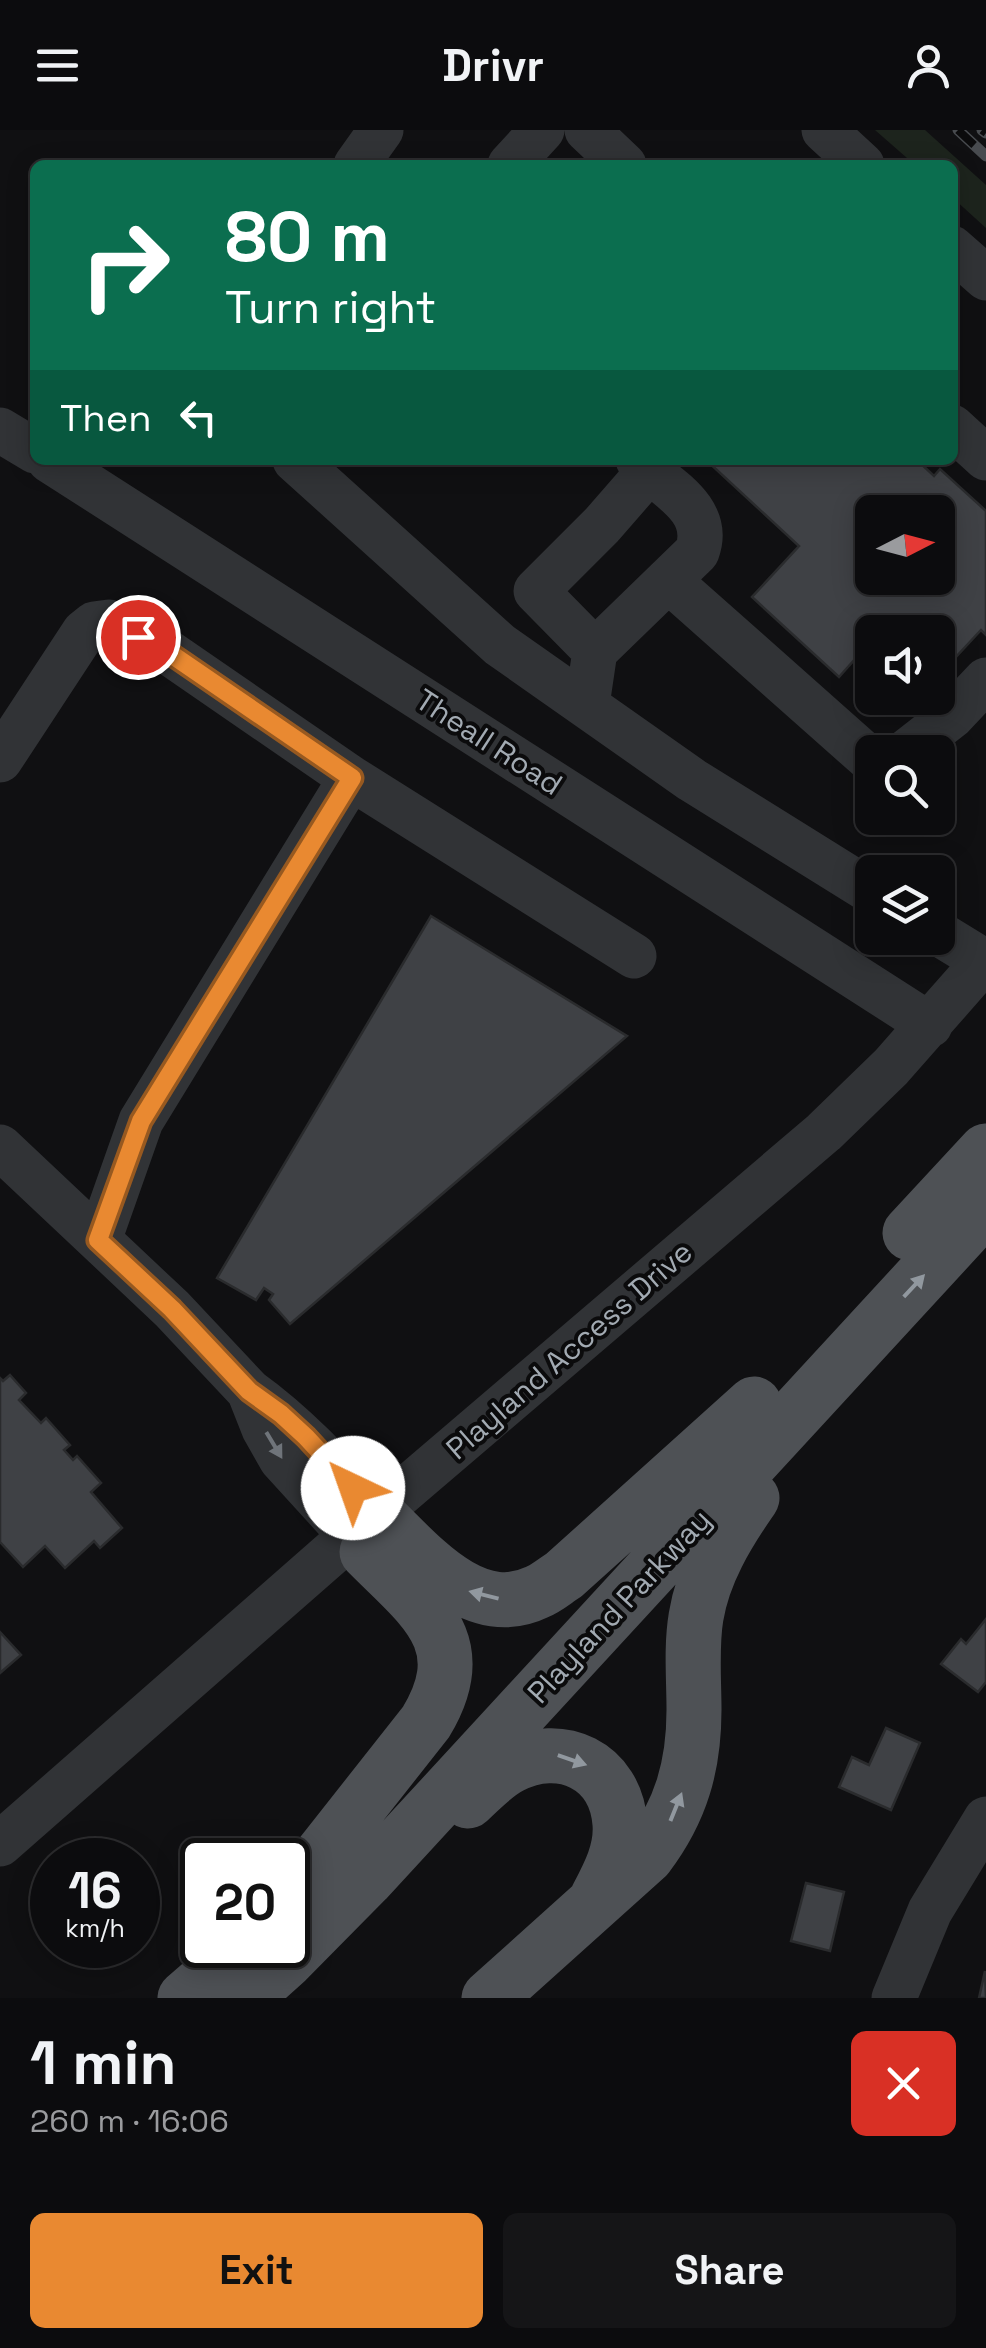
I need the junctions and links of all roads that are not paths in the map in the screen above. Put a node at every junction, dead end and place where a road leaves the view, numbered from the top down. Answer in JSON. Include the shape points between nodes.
{"nodes":[{"id":1,"x":381,"y":130,"type":"edge"},
{"id":2,"x":542,"y":130,"type":"edge"},
{"id":3,"x":587,"y":130,"type":"edge"},
{"id":4,"x":824,"y":130,"type":"edge"},
{"id":5,"x":360,"y":160,"type":"edge"},
{"id":6,"x":515,"y":160,"type":"edge"},
{"id":7,"x":619,"y":160,"type":"edge"},
{"id":8,"x":857,"y":160,"type":"edge"},
{"id":9,"x":958,"y":253,"type":"edge"},
{"id":10,"x":986,"y":278,"type":"edge"},
{"id":11,"x":0,"y":430,"type":"edge"},
{"id":12,"x":958,"y":433,"type":"edge"},
{"id":13,"x":30,"y":448,"type":"edge"},
{"id":14,"x":986,"y":458,"type":"edge"},
{"id":15,"x":57,"y":465,"type":"edge"},
{"id":16,"x":304,"y":465,"type":"edge"},
{"id":17,"x":644,"y":465,"type":"edge"},
{"id":18,"x":668,"y":580,"type":"junction"},
{"id":19,"x":596,"y":651,"type":"junction"},
{"id":20,"x":986,"y":680,"type":"edge"},
{"id":21,"x":955,"y":699,"type":"edge"},
{"id":22,"x":587,"y":706,"type":"junction"},
{"id":23,"x":936,"y":715,"type":"edge"},
{"id":24,"x":920,"y":735,"type":"edge"},
{"id":25,"x":855,"y":746,"type":"edge"},
{"id":26,"x":0,"y":760,"type":"edge"},
{"id":27,"x":352,"y":778,"type":"junction"},
{"id":28,"x":855,"y":881,"type":"edge"},
{"id":29,"x":955,"y":943,"type":"edge"},
{"id":30,"x":634,"y":956,"type":"dead end"},
{"id":31,"x":985,"y":960,"type":"edge"},
{"id":32,"x":930,"y":1024,"type":"junction"},
{"id":33,"x":0,"y":1146,"type":"edge"},
{"id":34,"x":986,"y":1151,"type":"edge"},
{"id":35,"x":986,"y":1207,"type":"edge"},
{"id":36,"x":98,"y":1240,"type":"junction"},
{"id":37,"x":857,"y":1348,"type":"junction"},
{"id":38,"x":754,"y":1404,"type":"junction"},
{"id":39,"x":364,"y":1525,"type":"junction"},
{"id":40,"x":986,"y":1819,"type":"edge"},
{"id":41,"x":0,"y":1844,"type":"edge"},
{"id":42,"x":310,"y":1893,"type":"edge"},
{"id":43,"x":310,"y":1894,"type":"edge"},
{"id":44,"x":310,"y":1901,"type":"edge"},
{"id":45,"x":310,"y":1902,"type":"edge"},
{"id":46,"x":592,"y":1907,"type":"junction"},
{"id":47,"x":220,"y":1968,"type":"edge"},
{"id":48,"x":263,"y":1968,"type":"edge"},
{"id":49,"x":185,"y":1998,"type":"edge"},
{"id":50,"x":245,"y":1998,"type":"edge"},
{"id":51,"x":489,"y":1998,"type":"edge"},
{"id":52,"x":894,"y":1998,"type":"edge"}],
"edges":[{"from":1,"to":5,"type":"street"},
{"from":2,"to":6,"type":"street"},
{"from":3,"to":7,"type":"street"},
{"from":4,"to":8,"type":"street"},
{"from":9,"to":10,"type":"street"},
{"from":11,"to":13,"type":"street"},
{"from":12,"to":14,"type":"street"},
{"from":15,"to":32,"type":"street","name":"Theall Road"},
{"from":16,"to":22,"type":"street","via":[[500,645]]},
{"from":17,"to":18,"type":"street","via":[[700,524],[697,552]]},
{"from":17,"to":19,"type":"street","via":[[602,525],[536,591]]},
{"from":18,"to":19,"type":"street"},
{"from":18,"to":25,"type":"street"},
{"from":19,"to":22,"type":"street"},
{"from":20,"to":21,"type":"street"},
{"from":22,"to":28,"type":"street"},
{"from":23,"to":24,"type":"street"},
{"from":26,"to":27,"type":"street","via":[[84,632],[109,622],[168,652]]},
{"from":27,"to":30,"type":"street"},
{"from":27,"to":36,"type":"street","via":[[141,1121]]},
{"from":29,"to":31,"type":"street"},
{"from":31,"to":32,"type":"street","name":"Playland Access Drive"},
{"from":32,"to":39,"type":"street","name":"Playland Access Drive","via":[[824,1132]]},
{"from":33,"to":36,"type":"street"},
{"from":34,"to":38,"type":"main road","name":"Playland Parkway"},
{"from":37,"to":35,"type":"main road","name":"Playland Parkway","one_way":true},
{"from":36,"to":39,"type":"street","via":[[249,1391],[306,1437]]},
{"from":37,"to":45,"type":"main road","name":"Playland Parkway","via":[[392,1852]]},
{"from":46,"to":37,"type":"main road","one_way":true,"via":[[648,1856],[677,1807],[692,1747],[696,1616],[715,1558]]},
{"from":38,"to":39,"type":"main road","one_way":true,"via":[[564,1574],[512,1600],[462,1589]]},
{"from":38,"to":43,"type":"main road","name":"Playland Parkway","via":[[336,1856]]},
{"from":39,"to":41,"type":"street","name":"Playland Access Drive"},
{"from":39,"to":42,"type":"main road","via":[[438,1631],[446,1676],[426,1722]]},
{"from":40,"to":52,"type":"street","via":[[930,1911]]},
{"from":44,"to":46,"type":"main road","one_way":true,"via":[[510,1766],[561,1754],[600,1776],[620,1822],[610,1875]]},
{"from":46,"to":51,"type":"main road"},
{"from":47,"to":49,"type":"main road"},
{"from":48,"to":50,"type":"main road","name":"Playland Parkway"}]}
